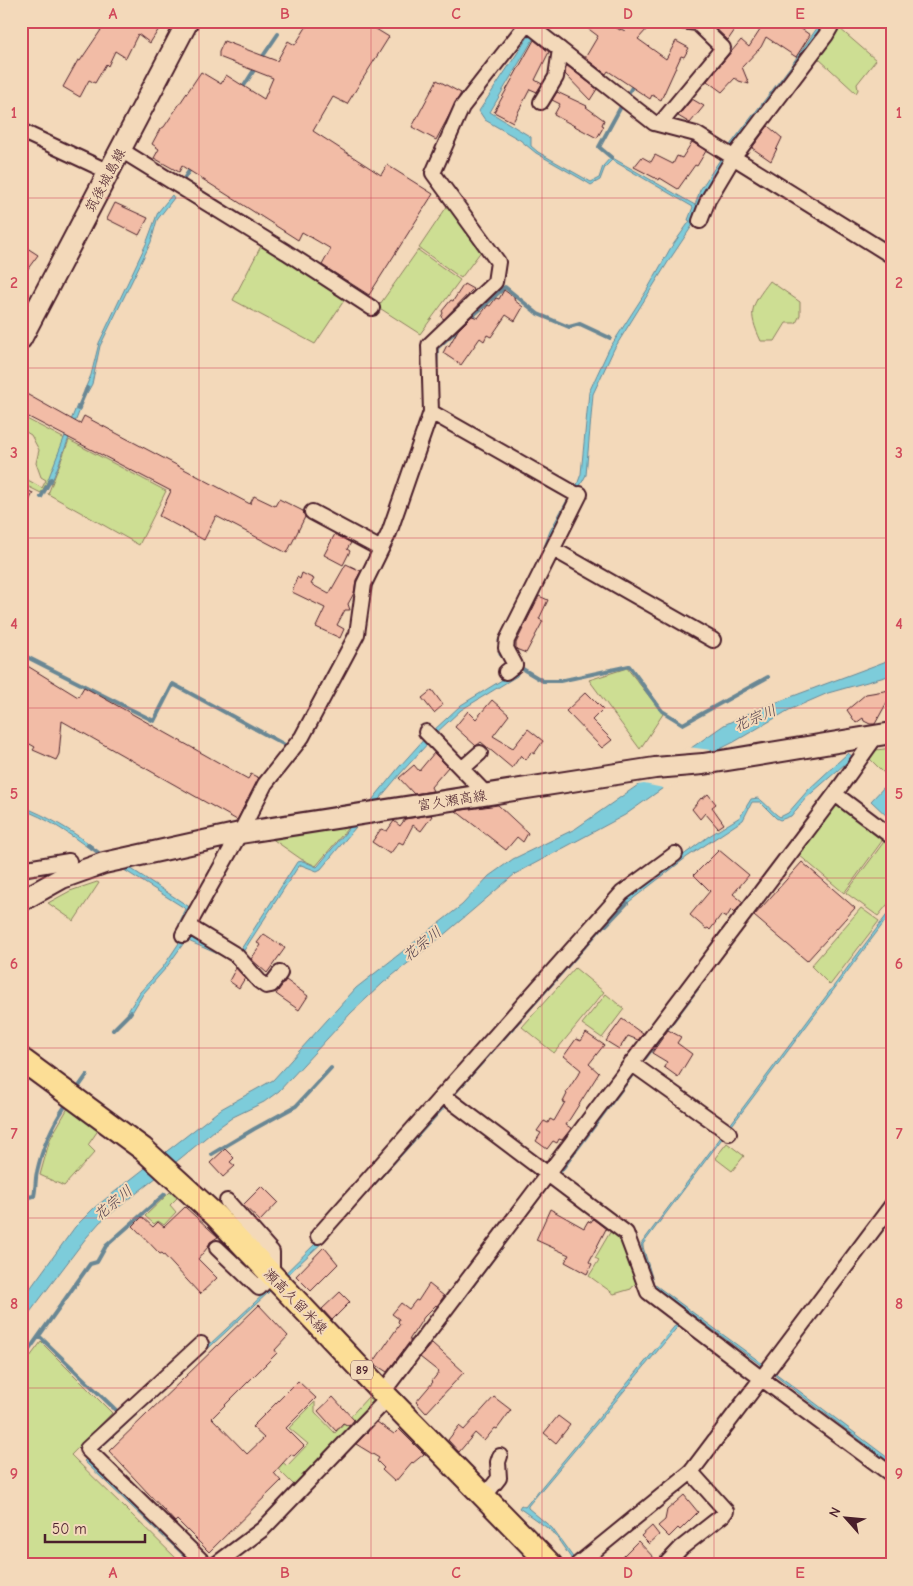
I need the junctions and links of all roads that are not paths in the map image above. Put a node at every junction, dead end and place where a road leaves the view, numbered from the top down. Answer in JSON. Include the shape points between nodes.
{"nodes":[{"id":1,"x":188,"y":21,"type":"edge"},
{"id":2,"x":681,"y":21,"type":"edge"},
{"id":3,"x":834,"y":21,"type":"edge"},
{"id":4,"x":527,"y":22,"type":"edge"},
{"id":5,"x":698,"y":22,"type":"edge"},
{"id":6,"x":560,"y":49,"type":"junction"},
{"id":7,"x":542,"y":102,"type":"dead end"},
{"id":8,"x":660,"y":124,"type":"junction"},
{"id":9,"x":21,"y":132,"type":"edge"},
{"id":10,"x":120,"y":150,"type":"junction"},
{"id":11,"x":734,"y":158,"type":"junction"},
{"id":12,"x":109,"y":172,"type":"junction"},
{"id":13,"x":700,"y":221,"type":"dead end"},
{"id":14,"x":892,"y":256,"type":"edge"},
{"id":15,"x":372,"y":308,"type":"dead end"},
{"id":16,"x":21,"y":339,"type":"edge"},
{"id":17,"x":431,"y":412,"type":"junction"},
{"id":18,"x":312,"y":512,"type":"dead end"},
{"id":19,"x":381,"y":549,"type":"junction"},
{"id":20,"x":553,"y":549,"type":"junction"},
{"id":21,"x":712,"y":640,"type":"dead end"},
{"id":22,"x":506,"y":672,"type":"dead end"},
{"id":23,"x":426,"y":732,"type":"dead end"},
{"id":24,"x":884,"y":734,"type":"edge"},
{"id":25,"x":480,"y":753,"type":"dead end"},
{"id":26,"x":463,"y":768,"type":"junction"},
{"id":27,"x":835,"y":794,"type":"junction"},
{"id":28,"x":488,"y":795,"type":"junction"},
{"id":29,"x":240,"y":833,"type":"junction"},
{"id":30,"x":892,"y":837,"type":"edge"},
{"id":31,"x":675,"y":854,"type":"dead end"},
{"id":32,"x":69,"y":861,"type":"dead end"},
{"id":33,"x":21,"y":869,"type":"edge"},
{"id":34,"x":21,"y":901,"type":"edge"},
{"id":35,"x":280,"y":973,"type":"dead end"},
{"id":36,"x":21,"y":1059,"type":"edge"},
{"id":37,"x":631,"y":1063,"type":"junction"},
{"id":38,"x":443,"y":1095,"type":"junction"},
{"id":39,"x":729,"y":1133,"type":"dead end"},
{"id":40,"x":548,"y":1173,"type":"junction"},
{"id":41,"x":227,"y":1201,"type":"dead end"},
{"id":42,"x":892,"y":1205,"type":"edge"},
{"id":43,"x":318,"y":1236,"type":"dead end"},
{"id":44,"x":217,"y":1248,"type":"dead end"},
{"id":45,"x":272,"y":1275,"type":"junction"},
{"id":46,"x":201,"y":1344,"type":"dead end"},
{"id":47,"x":762,"y":1379,"type":"junction"},
{"id":48,"x":385,"y":1395,"type":"junction"},
{"id":49,"x":500,"y":1456,"type":"dead end"},
{"id":50,"x":691,"y":1472,"type":"junction"},
{"id":51,"x":892,"y":1475,"type":"edge"},
{"id":52,"x":484,"y":1497,"type":"junction"},
{"id":53,"x":206,"y":1565,"type":"edge"},
{"id":54,"x":215,"y":1565,"type":"edge"},
{"id":55,"x":551,"y":1565,"type":"edge"},
{"id":56,"x":577,"y":1565,"type":"edge"},
{"id":57,"x":665,"y":1565,"type":"edge"}],
"edges":[{"from":1,"to":10,"type":"main road","name":"筑後城島線"},
{"from":2,"to":5,"type":"street"},
{"from":3,"to":11,"type":"street","via":[[822,32]]},
{"from":4,"to":6,"type":"street"},
{"from":4,"to":17,"type":"street","via":[[462,107],[433,173],[498,262],[495,282],[429,345]]},
{"from":5,"to":8,"type":"street","via":[[722,48]]},
{"from":6,"to":7,"type":"street","via":[[556,77]]},
{"from":6,"to":8,"type":"street","via":[[654,123]]},
{"from":8,"to":11,"type":"street","via":[[696,134]]},
{"from":9,"to":12,"type":"street"},
{"from":10,"to":12,"type":"main road","name":"筑後城島線"},
{"from":10,"to":15,"type":"street"},
{"from":11,"to":13,"type":"street","via":[[708,200]]},
{"from":11,"to":14,"type":"street"},
{"from":12,"to":16,"type":"main road","name":"筑後城島線"},
{"from":17,"to":19,"type":"street"},
{"from":17,"to":20,"type":"street","via":[[580,495]]},
{"from":18,"to":19,"type":"street"},
{"from":19,"to":29,"type":"street","via":[[364,584],[357,634],[302,738],[265,784]]},
{"from":20,"to":21,"type":"street"},
{"from":20,"to":22,"type":"street","via":[[507,640],[506,648],[515,665]]},
{"from":23,"to":26,"type":"street"},
{"from":24,"to":27,"type":"street"},
{"from":24,"to":28,"type":"main road","name":"富久瀬高線"},
{"from":25,"to":26,"type":"street"},
{"from":26,"to":28,"type":"street"},
{"from":27,"to":30,"type":"street"},
{"from":27,"to":37,"type":"street"},
{"from":28,"to":29,"type":"main road","name":"富久瀬高線"},
{"from":29,"to":34,"type":"main road","name":"富久瀬高線","via":[[104,863],[62,878]]},
{"from":29,"to":35,"type":"street","via":[[185,931],[236,955],[266,986],[271,985]]},
{"from":31,"to":38,"type":"street","via":[[622,893]]},
{"from":32,"to":33,"type":"street"},
{"from":36,"to":45,"type":"main road","name":"瀬高久留米線","number":"89","via":[[150,1156],[216,1216]]},
{"from":37,"to":39,"type":"street"},
{"from":37,"to":40,"type":"street"},
{"from":38,"to":40,"type":"street"},
{"from":38,"to":43,"type":"street"},
{"from":40,"to":47,"type":"street","via":[[626,1233],[648,1292]]},
{"from":40,"to":48,"type":"street"},
{"from":41,"to":45,"type":"street","via":[[272,1252]]},
{"from":42,"to":47,"type":"street"},
{"from":44,"to":45,"type":"street","via":[[258,1288]]},
{"from":45,"to":48,"type":"main road","name":"瀬高久留米線","number":"89"},
{"from":46,"to":53,"type":"street","via":[[87,1449]]},
{"from":47,"to":50,"type":"street"},
{"from":47,"to":51,"type":"street"},
{"from":48,"to":52,"type":"main road","name":"瀬高久留米線","number":"89"},
{"from":48,"to":54,"type":"street","via":[[263,1529]]},
{"from":49,"to":52,"type":"street","via":[[499,1478]]},
{"from":50,"to":56,"type":"street"},
{"from":50,"to":57,"type":"street","via":[[726,1511]]},
{"from":52,"to":55,"type":"main road","name":"瀬高久留米線","number":"89"}]}
